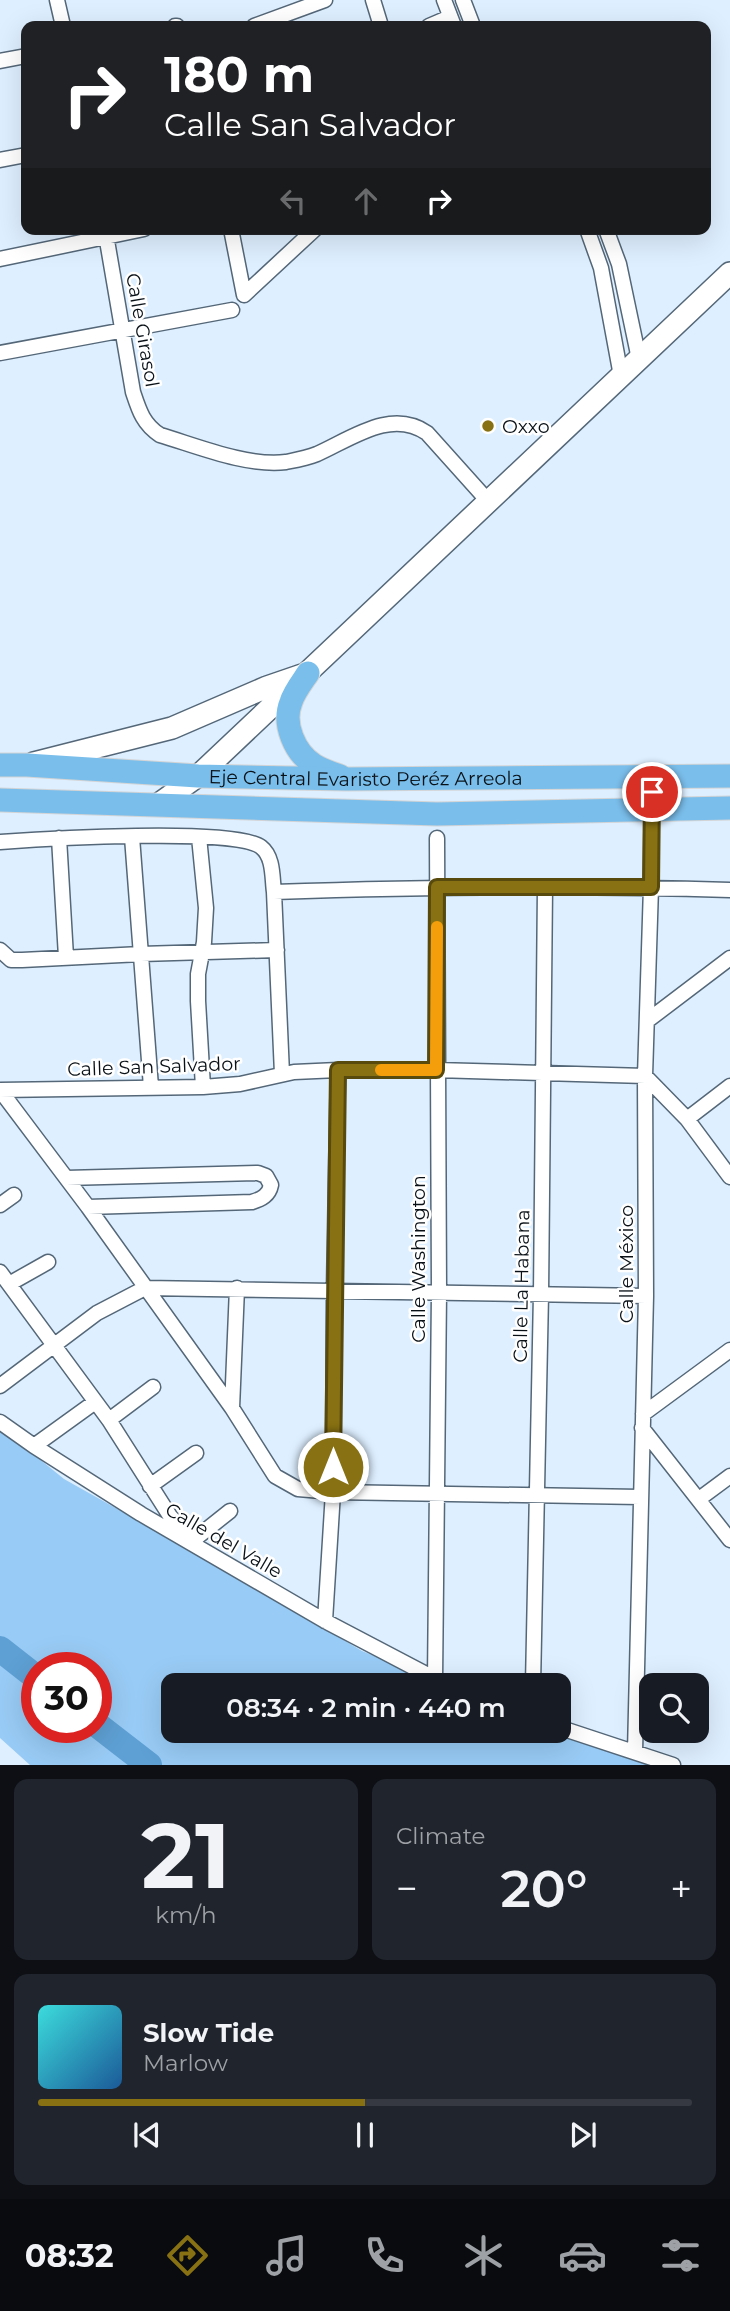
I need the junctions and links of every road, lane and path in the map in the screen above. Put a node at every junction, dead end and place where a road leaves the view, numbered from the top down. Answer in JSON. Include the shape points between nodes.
{"nodes":[{"id":1,"x":57,"y":0,"type":"edge"},
{"id":2,"x":325,"y":0,"type":"edge"},
{"id":3,"x":373,"y":0,"type":"edge"},
{"id":4,"x":444,"y":0,"type":"edge"},
{"id":5,"x":463,"y":0,"type":"edge"},
{"id":6,"x":297,"y":10,"type":"junction"},
{"id":7,"x":62,"y":21,"type":"edge"},
{"id":8,"x":267,"y":21,"type":"edge"},
{"id":9,"x":299,"y":21,"type":"edge"},
{"id":10,"x":379,"y":21,"type":"edge"},
{"id":11,"x":452,"y":21,"type":"edge"},
{"id":12,"x":471,"y":21,"type":"edge"},
{"id":13,"x":21,"y":57,"type":"edge"},
{"id":14,"x":0,"y":61,"type":"edge"},
{"id":15,"x":21,"y":156,"type":"edge"},
{"id":16,"x":0,"y":160,"type":"edge"},
{"id":17,"x":98,"y":235,"type":"edge"},
{"id":18,"x":106,"y":235,"type":"edge"},
{"id":19,"x":232,"y":235,"type":"edge"},
{"id":20,"x":309,"y":235,"type":"edge"},
{"id":21,"x":589,"y":235,"type":"edge"},
{"id":22,"x":608,"y":235,"type":"edge"},
{"id":23,"x":0,"y":259,"type":"edge"},
{"id":24,"x":730,"y":272,"type":"edge"},
{"id":25,"x":232,"y":310,"type":"dead end"},
{"id":26,"x":124,"y":332,"type":"junction"},
{"id":27,"x":0,"y":353,"type":"edge"},
{"id":28,"x":639,"y":359,"type":"junction"},
{"id":29,"x":621,"y":376,"type":"junction"},
{"id":30,"x":488,"y":502,"type":"junction"},
{"id":31,"x":308,"y":673,"type":"junction"},
{"id":32,"x":0,"y":765,"type":"edge"},
{"id":33,"x":27,"y":765,"type":"junction"},
{"id":34,"x":198,"y":776,"type":"junction"},
{"id":35,"x":653,"y":776,"type":"junction"},
{"id":36,"x":730,"y":776,"type":"edge"},
{"id":37,"x":346,"y":779,"type":"junction"},
{"id":38,"x":0,"y":800,"type":"edge"},
{"id":39,"x":160,"y":803,"type":"junction"},
{"id":40,"x":651,"y":808,"type":"junction"},
{"id":41,"x":730,"y":808,"type":"edge"},
{"id":42,"x":132,"y":837,"type":"junction"},
{"id":43,"x":199,"y":837,"type":"junction"},
{"id":44,"x":59,"y":838,"type":"junction"},
{"id":45,"x":437,"y":838,"type":"dead end"},
{"id":46,"x":0,"y":842,"type":"edge"},
{"id":47,"x":437,"y":887,"type":"junction"},
{"id":48,"x":545,"y":887,"type":"junction"},
{"id":49,"x":651,"y":887,"type":"junction"},
{"id":50,"x":730,"y":890,"type":"edge"},
{"id":51,"x":274,"y":892,"type":"junction"},
{"id":52,"x":277,"y":950,"type":"junction"},
{"id":53,"x":141,"y":954,"type":"junction"},
{"id":54,"x":201,"y":954,"type":"junction"},
{"id":55,"x":6,"y":955,"type":"edge"},
{"id":56,"x":66,"y":957,"type":"junction"},
{"id":57,"x":730,"y":958,"type":"edge"},
{"id":58,"x":647,"y":1021,"type":"junction"},
{"id":59,"x":338,"y":1070,"type":"junction"},
{"id":60,"x":436,"y":1070,"type":"junction"},
{"id":61,"x":543,"y":1072,"type":"junction"},
{"id":62,"x":282,"y":1074,"type":"junction"},
{"id":63,"x":645,"y":1076,"type":"junction"},
{"id":64,"x":730,"y":1086,"type":"edge"},
{"id":65,"x":151,"y":1087,"type":"junction"},
{"id":66,"x":203,"y":1087,"type":"junction"},
{"id":67,"x":0,"y":1090,"type":"edge"},
{"id":68,"x":687,"y":1119,"type":"junction"},
{"id":69,"x":730,"y":1177,"type":"edge"},
{"id":70,"x":66,"y":1178,"type":"junction"},
{"id":71,"x":14,"y":1195,"type":"dead end"},
{"id":72,"x":0,"y":1205,"type":"edge"},
{"id":73,"x":88,"y":1207,"type":"junction"},
{"id":74,"x":48,"y":1262,"type":"dead end"},
{"id":75,"x":4,"y":1278,"type":"edge"},
{"id":76,"x":145,"y":1287,"type":"junction"},
{"id":77,"x":237,"y":1289,"type":"junction"},
{"id":78,"x":334,"y":1289,"type":"junction"},
{"id":79,"x":439,"y":1292,"type":"junction"},
{"id":80,"x":541,"y":1294,"type":"junction"},
{"id":81,"x":646,"y":1296,"type":"junction"},
{"id":82,"x":53,"y":1345,"type":"junction"},
{"id":83,"x":730,"y":1350,"type":"edge"},
{"id":84,"x":0,"y":1386,"type":"edge"},
{"id":85,"x":153,"y":1387,"type":"dead end"},
{"id":86,"x":95,"y":1402,"type":"junction"},
{"id":87,"x":232,"y":1408,"type":"junction"},
{"id":88,"x":109,"y":1420,"type":"junction"},
{"id":89,"x":642,"y":1421,"type":"junction"},
{"id":90,"x":0,"y":1422,"type":"edge"},
{"id":91,"x":34,"y":1446,"type":"junction"},
{"id":92,"x":196,"y":1453,"type":"dead end"},
{"id":93,"x":730,"y":1476,"type":"edge"},
{"id":94,"x":150,"y":1486,"type":"junction"},
{"id":95,"x":333,"y":1492,"type":"junction"},
{"id":96,"x":437,"y":1493,"type":"junction"},
{"id":97,"x":536,"y":1494,"type":"junction"},
{"id":98,"x":640,"y":1497,"type":"junction"},
{"id":99,"x":699,"y":1499,"type":"junction"},
{"id":100,"x":230,"y":1511,"type":"dead end"},
{"id":101,"x":730,"y":1540,"type":"edge"},
{"id":102,"x":193,"y":1541,"type":"junction"},
{"id":103,"x":325,"y":1621,"type":"junction"},
{"id":104,"x":422,"y":1673,"type":"edge"},
{"id":105,"x":441,"y":1673,"type":"edge"},
{"id":106,"x":533,"y":1673,"type":"edge"},
{"id":107,"x":571,"y":1731,"type":"edge"},
{"id":108,"x":635,"y":1752,"type":"junction"},
{"id":109,"x":673,"y":1765,"type":"edge"}],
"edges":[{"from":1,"to":7,"type":"street"},
{"from":2,"to":6,"type":"street"},
{"from":3,"to":10,"type":"street"},
{"from":4,"to":11,"type":"street"},
{"from":5,"to":12,"type":"street"},
{"from":6,"to":8,"type":"street"},
{"from":6,"to":9,"type":"street"},
{"from":13,"to":14,"type":"street"},
{"from":15,"to":16,"type":"street"},
{"from":17,"to":23,"type":"street"},
{"from":18,"to":26,"type":"street","name":"Calle Girasol"},
{"from":19,"to":20,"type":"street","via":[[244,295]]},
{"from":21,"to":29,"type":"street","via":[[601,268]]},
{"from":22,"to":28,"type":"street"},
{"from":24,"to":28,"type":"main road"},
{"from":25,"to":26,"type":"street"},
{"from":26,"to":27,"type":"street"},
{"from":26,"to":30,"type":"street","name":"Calle Girasol","via":[[139,412],[160,435],[249,460],[283,462],[315,455],[379,425],[406,424],[433,439]]},
{"from":28,"to":29,"type":"main road"},
{"from":29,"to":30,"type":"main road"},
{"from":30,"to":31,"type":"main road"},
{"from":31,"to":33,"type":"main road","via":[[172,728]]},
{"from":31,"to":34,"type":"main road"},
{"from":31,"to":37,"type":"main road","via":[[290,702],[290,731],[296,746],[314,765]]},
{"from":32,"to":33,"type":"main road","name":"Eje Central Evaristo Peréz Arreola"},
{"from":33,"to":34,"type":"main road","name":"Eje Central Evaristo Peréz Arreola"},
{"from":34,"to":37,"type":"main road","name":"Eje Central Evaristo Peréz Arreola"},
{"from":34,"to":39,"type":"main road"},
{"from":35,"to":36,"type":"main road","name":"Eje Central Evaristo Peréz Arreola"},
{"from":35,"to":37,"type":"main road","name":"Eje Central Evaristo Peréz Arreola"},
{"from":35,"to":40,"type":"street","name":"Calle México"},
{"from":38,"to":39,"type":"main road","name":"Eje Central Evaristo Peréz Arreola"},
{"from":39,"to":40,"type":"main road","name":"Eje Central Evaristo Peréz Arreola","via":[[437,814]]},
{"from":40,"to":41,"type":"main road","name":"Eje Central Evaristo Peréz Arreola"},
{"from":40,"to":49,"type":"street","name":"Calle México"},
{"from":42,"to":43,"type":"street"},
{"from":42,"to":44,"type":"street"},
{"from":42,"to":53,"type":"street"},
{"from":43,"to":51,"type":"street","via":[[247,841],[264,850],[271,864]]},
{"from":43,"to":54,"type":"street","via":[[206,908]]},
{"from":44,"to":46,"type":"street"},
{"from":44,"to":56,"type":"street"},
{"from":45,"to":47,"type":"street","name":"Calle Washington"},
{"from":47,"to":48,"type":"street"},
{"from":47,"to":51,"type":"street"},
{"from":47,"to":60,"type":"street","name":"Calle Washington"},
{"from":48,"to":49,"type":"street"},
{"from":48,"to":61,"type":"street","name":"Calle La Habana"},
{"from":49,"to":50,"type":"street"},
{"from":49,"to":58,"type":"street","name":"Calle México"},
{"from":51,"to":52,"type":"street"},
{"from":52,"to":54,"type":"street"},
{"from":52,"to":62,"type":"street"},
{"from":53,"to":54,"type":"street"},
{"from":53,"to":56,"type":"street"},
{"from":53,"to":65,"type":"street"},
{"from":54,"to":66,"type":"street","via":[[198,1001]]},
{"from":55,"to":56,"type":"street"},
{"from":57,"to":58,"type":"street"},
{"from":58,"to":63,"type":"street","name":"Calle México"},
{"from":59,"to":60,"type":"street","name":"Calle San Salvador"},
{"from":59,"to":62,"type":"street","name":"Calle San Salvador"},
{"from":59,"to":78,"type":"street"},
{"from":60,"to":61,"type":"street","name":"Calle San Salvador"},
{"from":60,"to":79,"type":"street","name":"Calle Washington"},
{"from":61,"to":63,"type":"street","name":"Calle San Salvador"},
{"from":61,"to":80,"type":"street","name":"Calle La Habana"},
{"from":62,"to":66,"type":"street","name":"Calle San Salvador"},
{"from":63,"to":68,"type":"street"},
{"from":63,"to":81,"type":"street","name":"Calle México"},
{"from":64,"to":68,"type":"street"},
{"from":65,"to":66,"type":"street","name":"Calle San Salvador"},
{"from":65,"to":67,"type":"street","name":"Calle San Salvador"},
{"from":67,"to":70,"type":"street"},
{"from":68,"to":69,"type":"street"},
{"from":70,"to":73,"type":"street"},
{"from":70,"to":73,"type":"street","via":[[258,1173],[267,1176],[271,1185],[267,1194],[252,1202]]},
{"from":71,"to":72,"type":"street"},
{"from":73,"to":76,"type":"street"},
{"from":74,"to":75,"type":"street"},
{"from":75,"to":82,"type":"street"},
{"from":76,"to":77,"type":"street"},
{"from":76,"to":82,"type":"street","via":[[97,1313]]},
{"from":76,"to":87,"type":"street"},
{"from":77,"to":78,"type":"street"},
{"from":77,"to":87,"type":"street"},
{"from":78,"to":79,"type":"street"},
{"from":78,"to":95,"type":"street"},
{"from":79,"to":80,"type":"street"},
{"from":79,"to":96,"type":"street","name":"Calle Washington"},
{"from":80,"to":81,"type":"street"},
{"from":80,"to":97,"type":"street","name":"Calle La Habana"},
{"from":81,"to":89,"type":"street","name":"Calle México"},
{"from":82,"to":84,"type":"street"},
{"from":82,"to":86,"type":"street"},
{"from":83,"to":89,"type":"street"},
{"from":85,"to":88,"type":"street"},
{"from":86,"to":88,"type":"street"},
{"from":86,"to":91,"type":"street"},
{"from":87,"to":95,"type":"street","via":[[275,1476],[298,1489]]},
{"from":88,"to":94,"type":"street"},
{"from":89,"to":98,"type":"street","name":"Calle México"},
{"from":89,"to":99,"type":"street"},
{"from":90,"to":91,"type":"street","name":"Calle del Valle"},
{"from":91,"to":102,"type":"street","name":"Calle del Valle"},
{"from":92,"to":94,"type":"street"},
{"from":93,"to":99,"type":"street"},
{"from":94,"to":102,"type":"street"},
{"from":95,"to":96,"type":"street"},
{"from":95,"to":103,"type":"street"},
{"from":96,"to":97,"type":"street"},
{"from":96,"to":105,"type":"street","name":"Calle Washington"},
{"from":97,"to":98,"type":"street"},
{"from":97,"to":106,"type":"street","name":"Calle La Habana"},
{"from":98,"to":108,"type":"street","name":"Calle México"},
{"from":99,"to":101,"type":"street"},
{"from":100,"to":102,"type":"street"},
{"from":102,"to":103,"type":"street","name":"Calle del Valle"},
{"from":103,"to":104,"type":"street","name":"Calle del Valle"},
{"from":107,"to":108,"type":"street"},
{"from":108,"to":109,"type":"street"}]}
